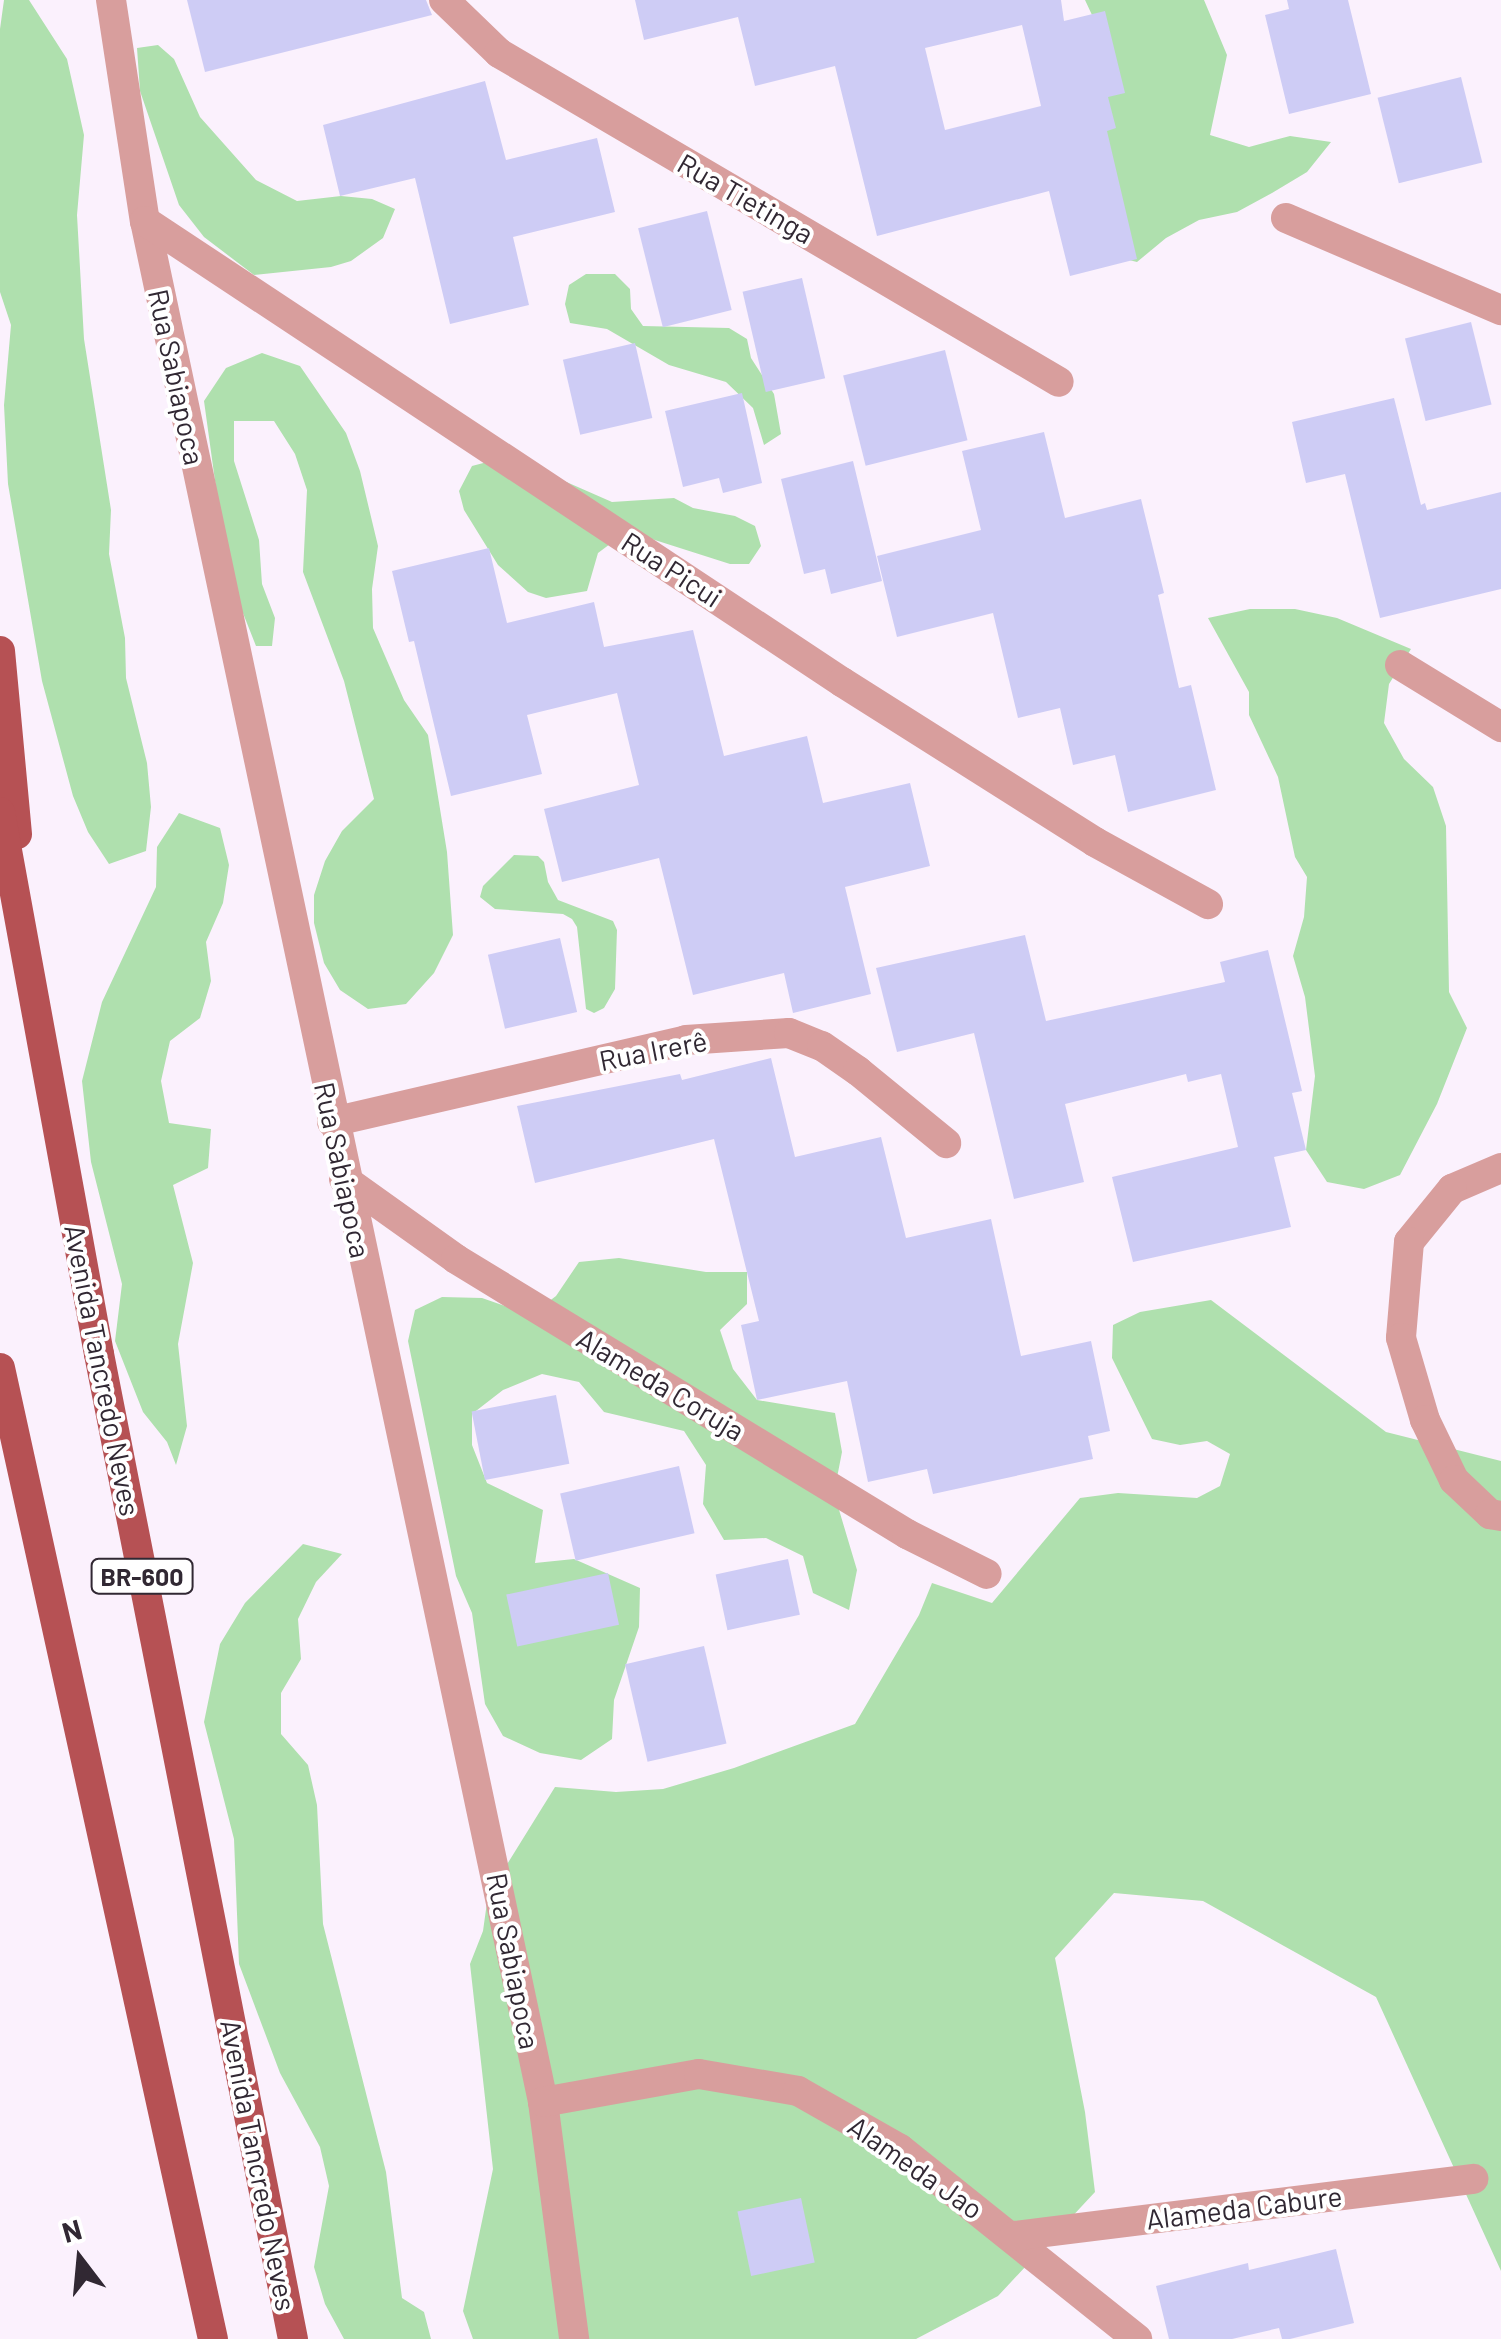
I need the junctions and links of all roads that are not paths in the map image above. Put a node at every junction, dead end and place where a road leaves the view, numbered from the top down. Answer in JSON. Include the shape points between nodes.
{"nodes":[{"id":1,"x":111,"y":0,"type":"edge"},
{"id":2,"x":444,"y":0,"type":"edge"},
{"id":3,"x":1286,"y":218,"type":"dead end"},
{"id":4,"x":144,"y":221,"type":"junction"},
{"id":5,"x":1501,"y":310,"type":"edge"},
{"id":6,"x":1059,"y":382,"type":"dead end"},
{"id":7,"x":0,"y":651,"type":"edge"},
{"id":8,"x":1400,"y":665,"type":"dead end"},
{"id":9,"x":1501,"y":727,"type":"edge"},
{"id":10,"x":0,"y":812,"type":"edge"},
{"id":11,"x":1208,"y":904,"type":"dead end"},
{"id":12,"x":32,"y":981,"type":"junction"},
{"id":13,"x":332,"y":1122,"type":"junction"},
{"id":14,"x":946,"y":1143,"type":"dead end"},
{"id":15,"x":1501,"y":1168,"type":"edge"},
{"id":16,"x":344,"y":1179,"type":"junction"},
{"id":17,"x":0,"y":1368,"type":"edge"},
{"id":18,"x":1501,"y":1516,"type":"edge"},
{"id":19,"x":987,"y":1574,"type":"dead end"},
{"id":20,"x":543,"y":2102,"type":"junction"},
{"id":21,"x":1474,"y":2179,"type":"dead end"},
{"id":22,"x":1014,"y":2236,"type":"junction"},
{"id":23,"x":213,"y":2339,"type":"edge"},
{"id":24,"x":293,"y":2339,"type":"edge"},
{"id":25,"x":574,"y":2339,"type":"edge"},
{"id":26,"x":1137,"y":2339,"type":"edge"}],
"edges":[{"from":1,"to":4,"type":"street","name":"Rua Sabiapoca"},
{"from":2,"to":6,"type":"street","name":"Rua Tietinga","via":[[500,53]]},
{"from":3,"to":5,"type":"street"},
{"from":4,"to":11,"type":"street","name":"Rua Picui","via":[[842,682],[1096,842]]},
{"from":4,"to":13,"type":"street","name":"Rua Sabiapoca"},
{"from":7,"to":12,"type":"main road"},
{"from":8,"to":9,"type":"street"},
{"from":10,"to":12,"type":"main road","name":"Avenida Tancredo Neves","number":"BR-600"},
{"from":12,"to":24,"type":"main road","name":"Avenida Tancredo Neves","number":"BR-600","via":[[98,1354]]},
{"from":13,"to":14,"type":"street","name":"Rua Irerê","via":[[686,1040],[789,1034],[822,1046]]},
{"from":13,"to":16,"type":"street","name":"Rua Sabiapoca"},
{"from":15,"to":18,"type":"street","via":[[1452,1189],[1409,1242],[1401,1338],[1425,1420],[1454,1480],[1490,1514]]},
{"from":16,"to":19,"type":"street","name":"Alameda Coruja","via":[[456,1259],[908,1534]]},
{"from":16,"to":20,"type":"street","name":"Rua Sabiapoca"},
{"from":17,"to":23,"type":"main road","number":"BR-600"},
{"from":20,"to":22,"type":"street","name":"Alameda Jao","via":[[698,2074],[798,2091],[900,2149]]},
{"from":20,"to":25,"type":"street","name":"Rua Sabiapoca"},
{"from":21,"to":22,"type":"street","name":"Alameda Cabure"},
{"from":22,"to":26,"type":"street","name":"Alameda Jao"}]}
